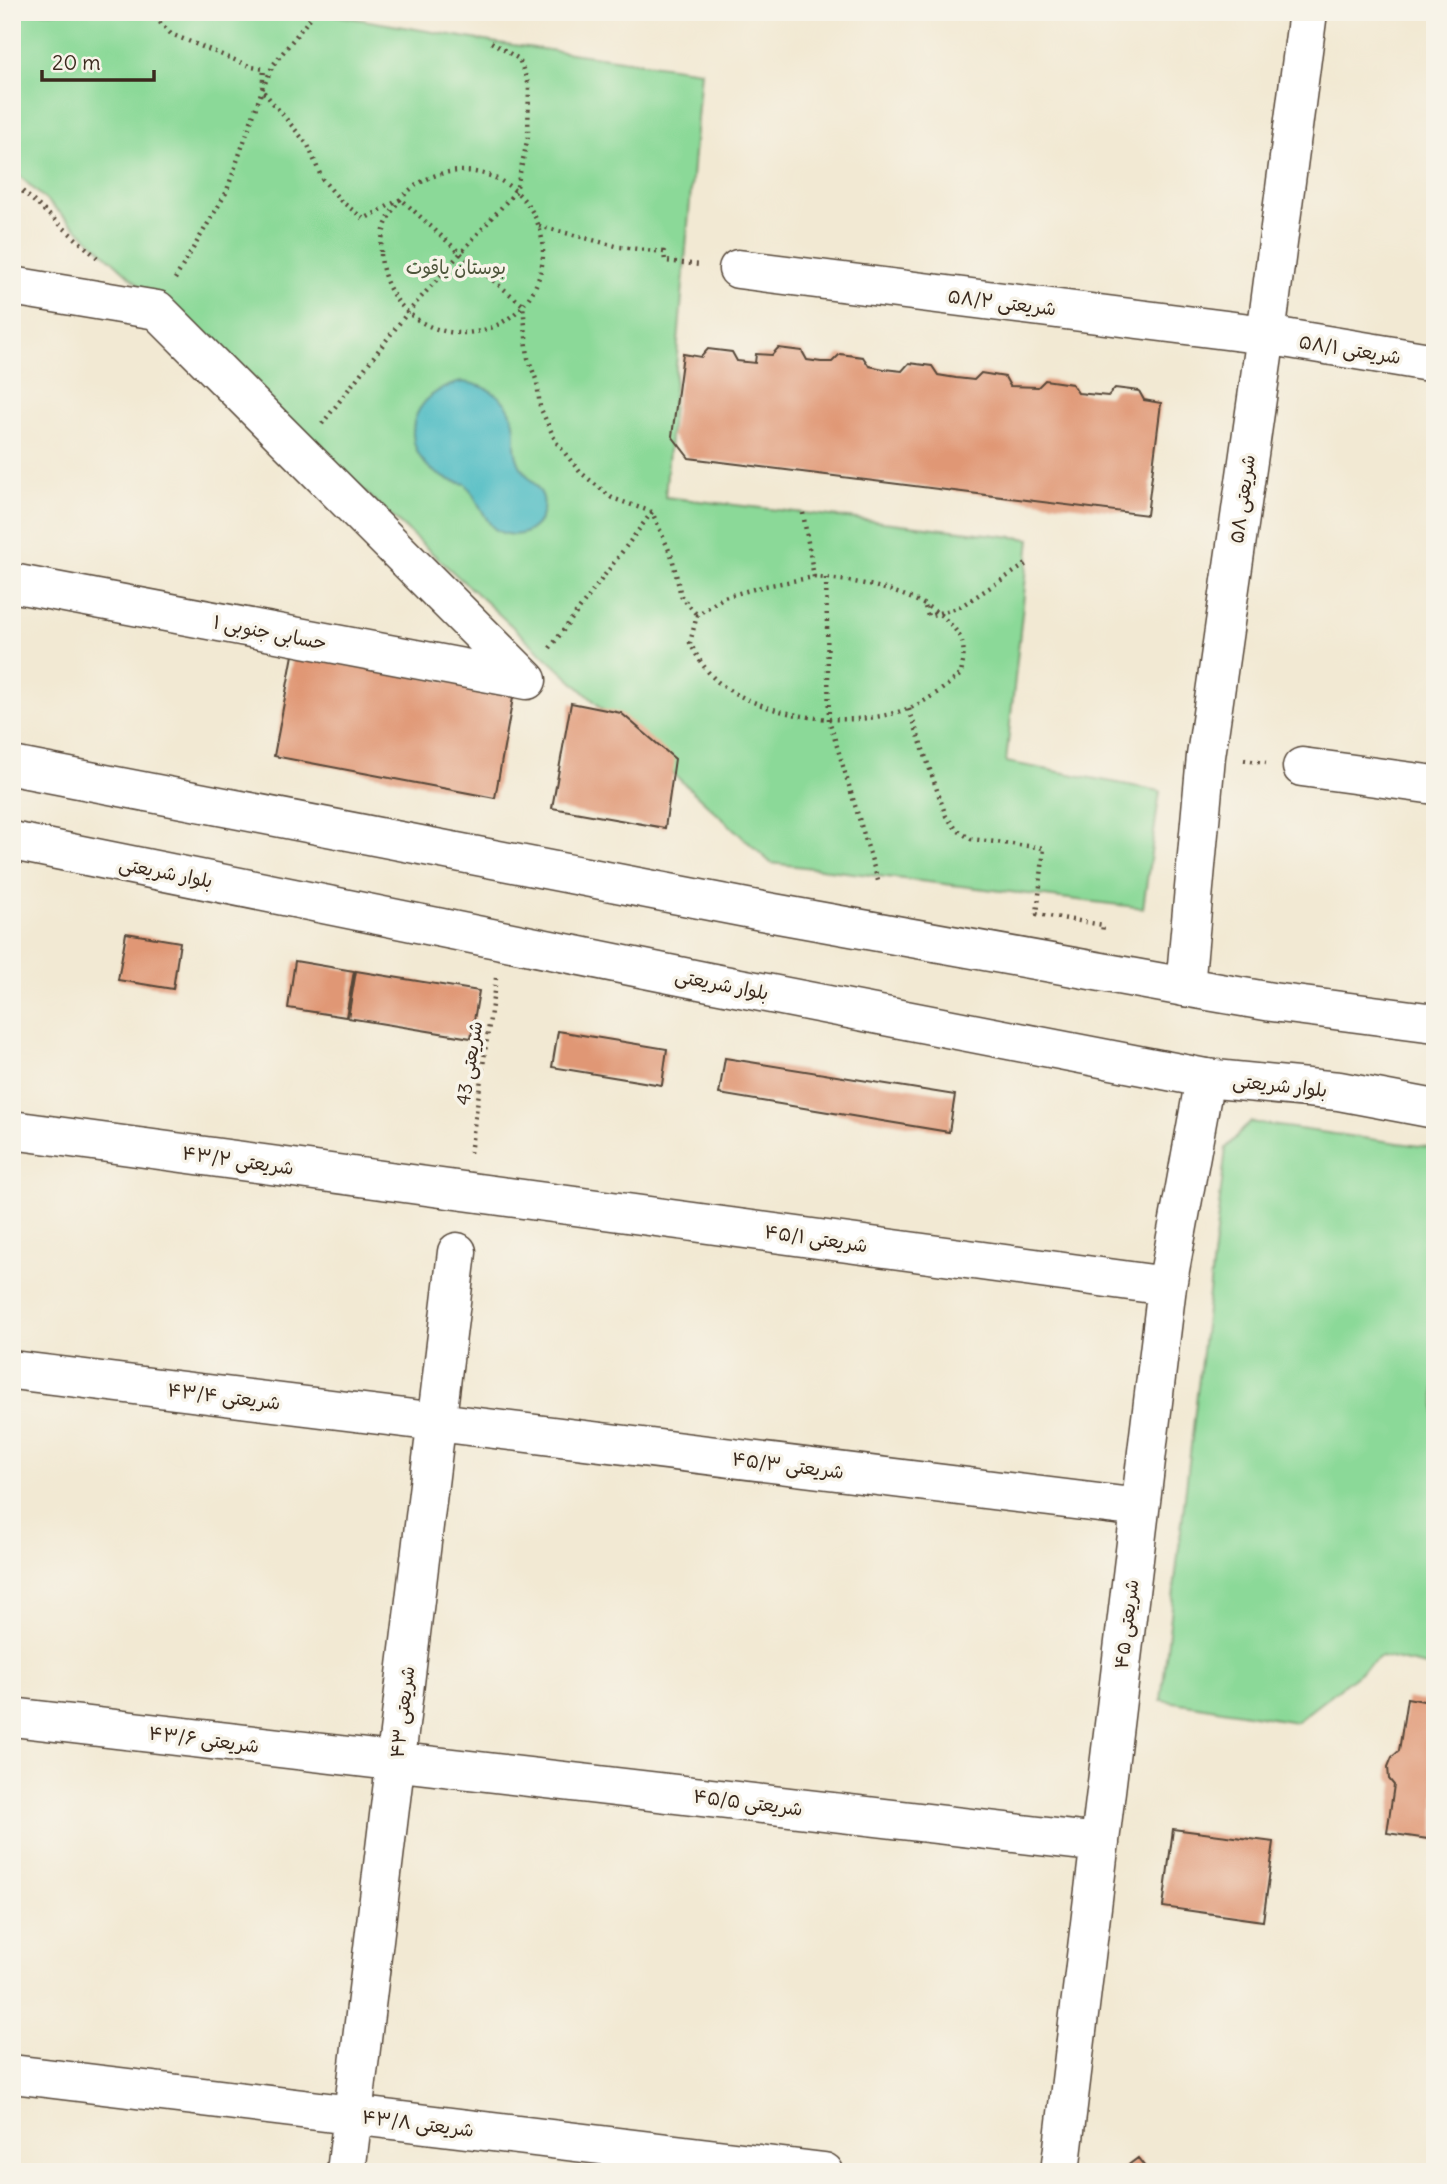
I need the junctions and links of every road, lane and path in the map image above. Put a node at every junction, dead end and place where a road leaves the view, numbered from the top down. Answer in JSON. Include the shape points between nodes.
{"nodes":[{"id":1,"x":150,"y":12,"type":"edge"},
{"id":2,"x":315,"y":12,"type":"edge"},
{"id":3,"x":1308,"y":12,"type":"edge"},
{"id":4,"x":491,"y":42,"type":"dead end"},
{"id":5,"x":262,"y":90,"type":"junction"},
{"id":6,"x":12,"y":182,"type":"edge"},
{"id":7,"x":516,"y":191,"type":"junction"},
{"id":8,"x":401,"y":199,"type":"junction"},
{"id":9,"x":539,"y":226,"type":"junction"},
{"id":10,"x":460,"y":253,"type":"junction"},
{"id":11,"x":105,"y":264,"type":"dead end"},
{"id":12,"x":738,"y":269,"type":"joint"},
{"id":13,"x":12,"y":286,"type":"edge"},
{"id":14,"x":523,"y":305,"type":"junction"},
{"id":15,"x":157,"y":310,"type":"junction"},
{"id":16,"x":408,"y":312,"type":"junction"},
{"id":17,"x":1266,"y":335,"type":"junction"},
{"id":18,"x":1435,"y":363,"type":"edge"},
{"id":19,"x":300,"y":453,"type":"junction"},
{"id":20,"x":652,"y":512,"type":"junction"},
{"id":21,"x":803,"y":513,"type":"dead end"},
{"id":22,"x":1028,"y":563,"type":"dead end"},
{"id":23,"x":814,"y":578,"type":"junction"},
{"id":24,"x":826,"y":578,"type":"junction"},
{"id":25,"x":12,"y":583,"type":"edge"},
{"id":26,"x":925,"y":606,"type":"junction"},
{"id":27,"x":697,"y":615,"type":"junction"},
{"id":28,"x":527,"y":680,"type":"junction"},
{"id":29,"x":909,"y":709,"type":"junction"},
{"id":30,"x":829,"y":720,"type":"junction"},
{"id":31,"x":1206,"y":756,"type":"junction"},
{"id":32,"x":12,"y":766,"type":"edge"},
{"id":33,"x":1302,"y":767,"type":"joint"},
{"id":34,"x":1435,"y":785,"type":"edge"},
{"id":35,"x":12,"y":841,"type":"edge"},
{"id":36,"x":878,"y":884,"type":"dead end"},
{"id":37,"x":1101,"y":937,"type":"dead end"},
{"id":38,"x":502,"y":940,"type":"junction"},
{"id":39,"x":1185,"y":987,"type":"junction"},
{"id":40,"x":1435,"y":1023,"type":"edge"},
{"id":41,"x":1205,"y":1078,"type":"junction"},
{"id":42,"x":1435,"y":1109,"type":"edge"},
{"id":43,"x":12,"y":1130,"type":"edge"},
{"id":44,"x":464,"y":1191,"type":"junction"},
{"id":45,"x":457,"y":1252,"type":"dead end"},
{"id":46,"x":1167,"y":1286,"type":"junction"},
{"id":47,"x":12,"y":1370,"type":"edge"},
{"id":48,"x":436,"y":1423,"type":"junction"},
{"id":49,"x":1140,"y":1508,"type":"junction"},
{"id":50,"x":12,"y":1717,"type":"edge"},
{"id":51,"x":396,"y":1761,"type":"junction"},
{"id":52,"x":1100,"y":1843,"type":"junction"},
{"id":53,"x":12,"y":2074,"type":"edge"},
{"id":54,"x":353,"y":2115,"type":"junction"},
{"id":55,"x":346,"y":2172,"type":"edge"},
{"id":56,"x":824,"y":2172,"type":"edge"},
{"id":57,"x":1060,"y":2172,"type":"edge"}],
"edges":[{"from":1,"to":5,"type":"path","via":[[171,34],[264,69]]},
{"from":2,"to":5,"type":"path","via":[[273,65]]},
{"from":3,"to":17,"type":"street","name":"شریعتی ۵۸"},
{"from":4,"to":7,"type":"path","via":[[519,59],[529,85],[528,137]]},
{"from":5,"to":8,"type":"path","via":[[308,145],[322,179],[348,207],[364,219]]},
{"from":5,"to":15,"type":"path","via":[[226,193]]},
{"from":6,"to":11,"type":"path"},
{"from":7,"to":8,"type":"path","via":[[478,172],[457,171],[417,184]]},
{"from":7,"to":9,"type":"path"},
{"from":7,"to":10,"type":"path"},
{"from":8,"to":10,"type":"path"},
{"from":8,"to":16,"type":"path","via":[[382,236],[381,257],[394,297]]},
{"from":9,"to":12,"type":"path","via":[[620,247],[664,252],[665,261]]},
{"from":9,"to":14,"type":"path","via":[[542,268]]},
{"from":10,"to":14,"type":"path"},
{"from":10,"to":16,"type":"path"},
{"from":12,"to":17,"type":"street","name":"شریعتی ۵۸/۲"},
{"from":13,"to":15,"type":"street"},
{"from":14,"to":16,"type":"path","via":[[507,319],[468,332],[426,325]]},
{"from":14,"to":20,"type":"path","via":[[528,358],[540,407],[556,442],[580,472],[612,498]]},
{"from":15,"to":19,"type":"street"},
{"from":16,"to":19,"type":"path"},
{"from":17,"to":18,"type":"street","name":"شریعتی ۵۸/۱"},
{"from":17,"to":31,"type":"street","name":"شریعتی ۵۸"},
{"from":19,"to":28,"type":"street"},
{"from":20,"to":27,"type":"path","via":[[672,557],[681,596]]},
{"from":20,"to":28,"type":"path"},
{"from":21,"to":23,"type":"path"},
{"from":22,"to":26,"type":"path","via":[[958,608],[928,616]]},
{"from":23,"to":24,"type":"path"},
{"from":23,"to":27,"type":"path","via":[[724,597]]},
{"from":24,"to":26,"type":"path","via":[[902,595]]},
{"from":24,"to":30,"type":"path"},
{"from":25,"to":28,"type":"street","name":"حسابی جنوبی ۱"},
{"from":26,"to":29,"type":"path","via":[[942,615],[960,638],[964,657],[961,674]]},
{"from":27,"to":30,"type":"path","via":[[690,643],[703,666],[726,687],[791,713]]},
{"from":29,"to":30,"type":"path","via":[[874,718]]},
{"from":29,"to":37,"type":"path","via":[[946,817],[971,839],[1044,848],[1037,914],[1103,925]]},
{"from":30,"to":36,"type":"path"},
{"from":31,"to":33,"type":"path"},
{"from":31,"to":39,"type":"street","name":"شریعتی ۵۸"},
{"from":32,"to":39,"type":"street","via":[[762,911]]},
{"from":33,"to":34,"type":"street"},
{"from":35,"to":38,"type":"street","name":"بلوار شریعتی"},
{"from":38,"to":41,"type":"street","name":"بلوار شریعتی"},
{"from":38,"to":44,"type":"path","name":"شریعتی 43"},
{"from":39,"to":40,"type":"street"},
{"from":41,"to":42,"type":"street","name":"بلوار شریعتی","via":[[1339,1091]]},
{"from":41,"to":46,"type":"street","name":"شریعتی ۴۵"},
{"from":43,"to":44,"type":"street","name":"شریعتی ۴۳/۲"},
{"from":44,"to":46,"type":"street","name":"شریعتی ۴۵/۱"},
{"from":45,"to":48,"type":"street","name":"شریعتی ۴۳"},
{"from":46,"to":49,"type":"street","name":"شریعتی ۴۵"},
{"from":47,"to":48,"type":"street","name":"شریعتی ۴۳/۴"},
{"from":48,"to":49,"type":"street","name":"شریعتی ۴۵/۳"},
{"from":48,"to":51,"type":"street","name":"شریعتی ۴۳"},
{"from":49,"to":52,"type":"street","name":"شریعتی ۴۵"},
{"from":50,"to":51,"type":"street","name":"شریعتی ۴۳/۶"},
{"from":51,"to":52,"type":"street","name":"شریعتی ۴۵/۵"},
{"from":51,"to":54,"type":"street","name":"شریعتی ۴۳"},
{"from":52,"to":57,"type":"street","name":"شریعتی ۴۵"},
{"from":53,"to":54,"type":"street","name":"شریعتی ۴۳/۸"},
{"from":54,"to":55,"type":"street","name":"شریعتی ۴۳"},
{"from":54,"to":56,"type":"street","name":"شریعتی ۴۳/۸"}]}
